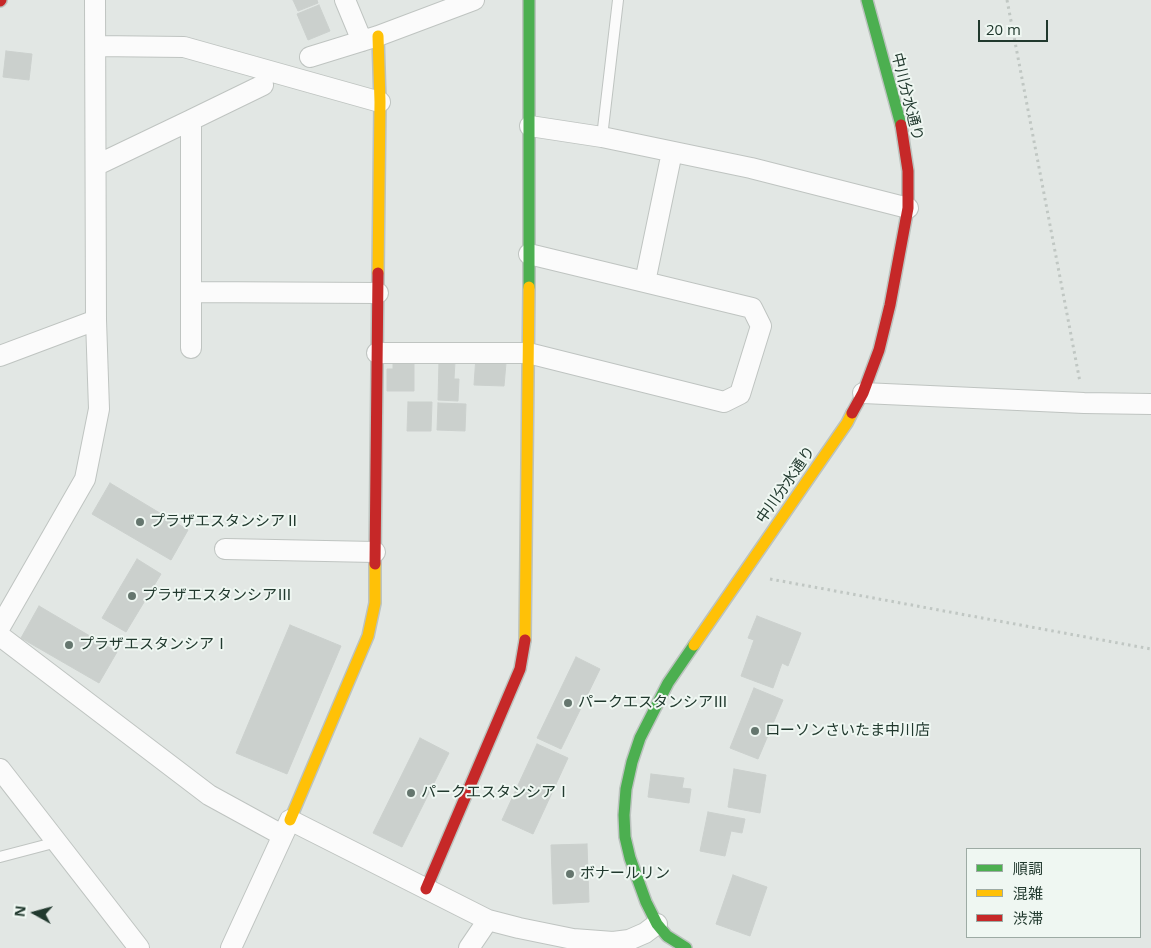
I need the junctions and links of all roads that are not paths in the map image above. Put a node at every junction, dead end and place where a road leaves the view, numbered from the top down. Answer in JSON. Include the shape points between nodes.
{"nodes":[{"id":1,"x":95,"y":0,"type":"edge"},
{"id":2,"x":345,"y":0,"type":"edge"},
{"id":3,"x":474,"y":0,"type":"edge"},
{"id":4,"x":529,"y":0,"type":"edge"},
{"id":5,"x":618,"y":0,"type":"edge"},
{"id":6,"x":867,"y":0,"type":"edge"},
{"id":7,"x":370,"y":38,"type":"junction"},
{"id":8,"x":96,"y":46,"type":"junction"},
{"id":9,"x":310,"y":58,"type":"dead end"},
{"id":10,"x":263,"y":85,"type":"dead end"},
{"id":11,"x":380,"y":102,"type":"junction"},
{"id":12,"x":191,"y":120,"type":"junction"},
{"id":13,"x":530,"y":126,"type":"junction"},
{"id":14,"x":602,"y":137,"type":"junction"},
{"id":15,"x":672,"y":152,"type":"junction"},
{"id":16,"x":97,"y":165,"type":"junction"},
{"id":17,"x":908,"y":208,"type":"junction"},
{"id":18,"x":529,"y":254,"type":"junction"},
{"id":19,"x":645,"y":282,"type":"junction"},
{"id":20,"x":191,"y":292,"type":"junction"},
{"id":21,"x":378,"y":293,"type":"junction"},
{"id":22,"x":96,"y":320,"type":"junction"},
{"id":23,"x":191,"y":348,"type":"dead end"},
{"id":24,"x":377,"y":352,"type":"junction"},
{"id":25,"x":528,"y":353,"type":"junction"},
{"id":26,"x":0,"y":356,"type":"edge"},
{"id":27,"x":864,"y":393,"type":"junction"},
{"id":28,"x":1151,"y":404,"type":"edge"},
{"id":29,"x":225,"y":549,"type":"dead end"},
{"id":30,"x":376,"y":552,"type":"junction"},
{"id":31,"x":0,"y":627,"type":"edge"},
{"id":32,"x":0,"y":636,"type":"edge"},
{"id":33,"x":0,"y":769,"type":"edge"},
{"id":34,"x":286,"y":827,"type":"junction"},
{"id":35,"x":57,"y":842,"type":"junction"},
{"id":36,"x":0,"y":857,"type":"edge"},
{"id":37,"x":426,"y":889,"type":"junction"},
{"id":38,"x":488,"y":920,"type":"junction"},
{"id":39,"x":657,"y":924,"type":"junction"},
{"id":40,"x":139,"y":948,"type":"edge"},
{"id":41,"x":231,"y":948,"type":"edge"},
{"id":42,"x":469,"y":948,"type":"edge"},
{"id":43,"x":686,"y":948,"type":"edge"}],
"edges":[{"from":1,"to":8,"type":"street"},
{"from":2,"to":7,"type":"street"},
{"from":3,"to":7,"type":"street"},
{"from":4,"to":13,"type":"street"},
{"from":5,"to":14,"type":"lane"},
{"from":6,"to":17,"type":"street","name":"中川分水通り","via":[[903,131]]},
{"from":7,"to":9,"type":"street"},
{"from":7,"to":11,"type":"street"},
{"from":8,"to":11,"type":"street","via":[[184,46]]},
{"from":8,"to":16,"type":"street"},
{"from":10,"to":12,"type":"street"},
{"from":11,"to":21,"type":"street"},
{"from":12,"to":16,"type":"street"},
{"from":12,"to":20,"type":"street"},
{"from":13,"to":14,"type":"street"},
{"from":13,"to":18,"type":"street"},
{"from":14,"to":15,"type":"street"},
{"from":15,"to":17,"type":"street","via":[[752,168]]},
{"from":15,"to":19,"type":"street"},
{"from":16,"to":22,"type":"street"},
{"from":17,"to":27,"type":"street","name":"中川分水通り","via":[[890,306]]},
{"from":18,"to":19,"type":"street"},
{"from":18,"to":25,"type":"street"},
{"from":19,"to":25,"type":"street","via":[[752,308],[761,326],[740,394],[724,402]]},
{"from":20,"to":21,"type":"street"},
{"from":20,"to":23,"type":"street"},
{"from":21,"to":24,"type":"street"},
{"from":22,"to":26,"type":"street"},
{"from":22,"to":31,"type":"street","via":[[99,409],[85,479]]},
{"from":24,"to":25,"type":"street"},
{"from":24,"to":30,"type":"street"},
{"from":25,"to":37,"type":"street","via":[[526,638],[520,669]]},
{"from":27,"to":28,"type":"street"},
{"from":27,"to":39,"type":"street","name":"中川分水通り","via":[[829,450],[668,683],[640,738],[626,789],[625,838],[646,902]]},
{"from":29,"to":30,"type":"street"},
{"from":30,"to":34,"type":"street","via":[[375,603],[368,636]]},
{"from":32,"to":34,"type":"street","via":[[209,795]]},
{"from":33,"to":35,"type":"street"},
{"from":34,"to":37,"type":"street"},
{"from":34,"to":41,"type":"street"},
{"from":35,"to":36,"type":"lane"},
{"from":35,"to":40,"type":"street"},
{"from":37,"to":38,"type":"street"},
{"from":38,"to":39,"type":"street","via":[[573,938],[613,942],[629,940]]},
{"from":38,"to":42,"type":"street"},
{"from":39,"to":43,"type":"street","name":"中川分水通り","via":[[667,936]]}]}
